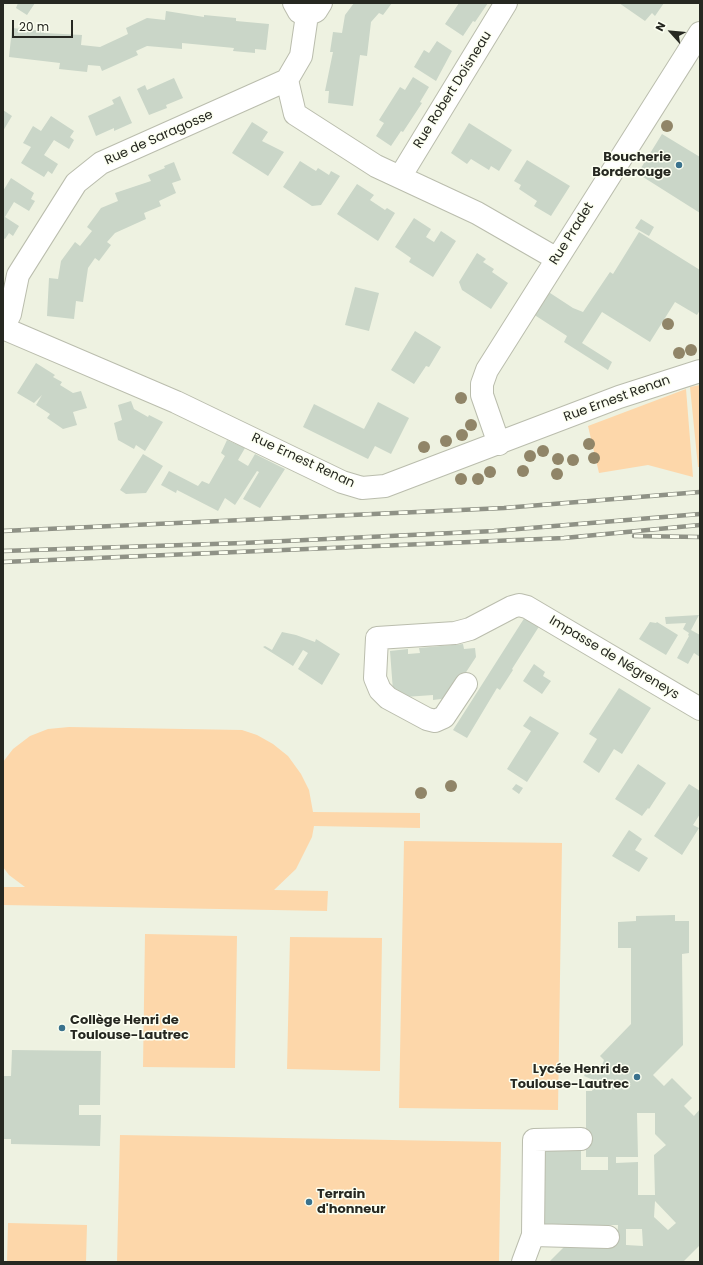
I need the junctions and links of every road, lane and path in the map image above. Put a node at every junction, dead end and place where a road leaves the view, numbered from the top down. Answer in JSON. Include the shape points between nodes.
{"nodes":[{"id":1,"x":506,"y":3,"type":"edge"},
{"id":2,"x":308,"y":7,"type":"edge"},
{"id":3,"x":700,"y":35,"type":"edge"},
{"id":4,"x":286,"y":80,"type":"junction"},
{"id":5,"x":400,"y":177,"type":"junction"},
{"id":6,"x":557,"y":259,"type":"junction"},
{"id":7,"x":3,"y":328,"type":"edge"},
{"id":8,"x":700,"y":371,"type":"edge"},
{"id":9,"x":499,"y":444,"type":"junction"},
{"id":10,"x":466,"y":684,"type":"dead end"},
{"id":11,"x":700,"y":709,"type":"edge"},
{"id":12,"x":581,"y":1139,"type":"dead end"},
{"id":13,"x":533,"y":1235,"type":"junction"},
{"id":14,"x":608,"y":1237,"type":"dead end"},
{"id":15,"x":523,"y":1262,"type":"edge"}],
"edges":[{"from":1,"to":5,"type":"street","name":"Rue Robert Doisneau"},
{"from":2,"to":4,"type":"street","via":[[302,56]]},
{"from":3,"to":6,"type":"street","name":"Rue Pradet"},
{"from":4,"to":5,"type":"street","via":[[295,114],[376,166]]},
{"from":4,"to":7,"type":"street","name":"Rue de Saragosse","via":[[101,163],[76,183],[18,275],[10,314]]},
{"from":5,"to":6,"type":"street","via":[[477,213]]},
{"from":6,"to":9,"type":"street","name":"Rue Pradet","via":[[487,370],[482,384],[482,395]]},
{"from":7,"to":9,"type":"street","name":"Rue Ernest Renan","via":[[176,402],[352,486],[385,486]]},
{"from":8,"to":9,"type":"street","name":"Rue Ernest Renan","via":[[619,396]]},
{"from":10,"to":11,"type":"street","name":"Impasse de Négreneys","via":[[444,717],[427,719],[388,698],[380,690],[375,678],[377,638],[455,633],[470,629],[519,605],[527,607]]},
{"from":12,"to":13,"type":"street","via":[[534,1140]]},
{"from":13,"to":14,"type":"street"},
{"from":13,"to":15,"type":"street"}]}
